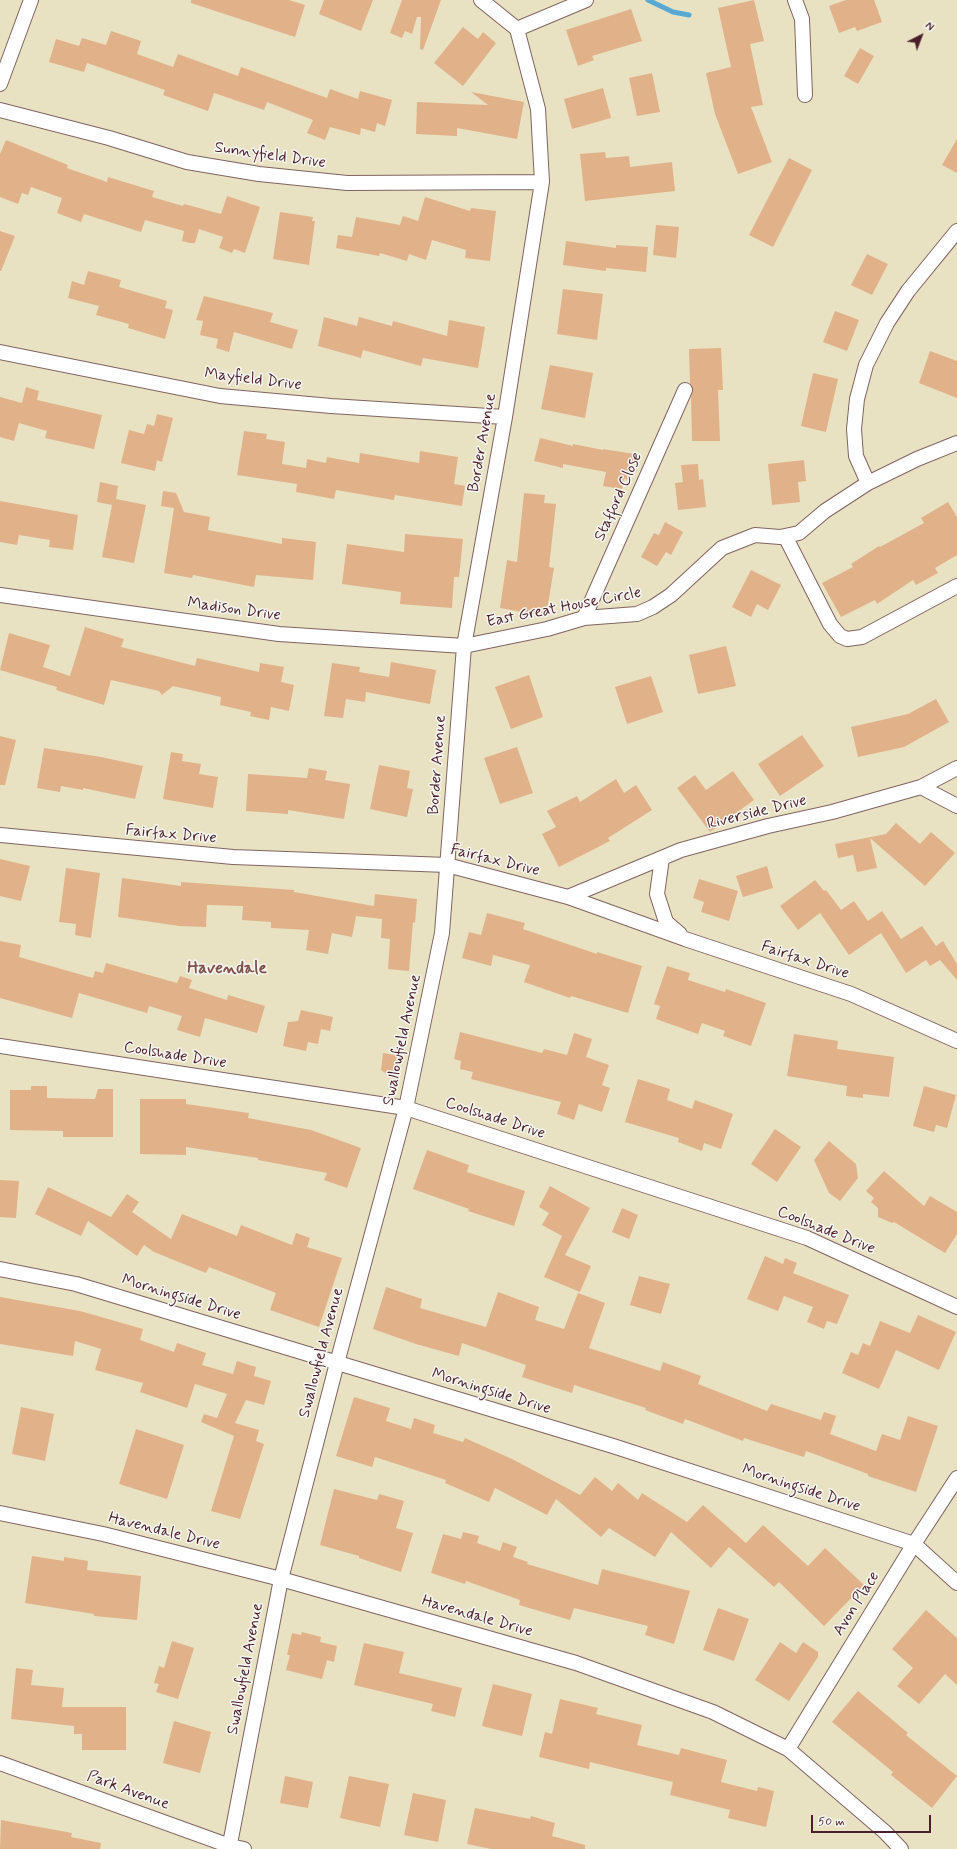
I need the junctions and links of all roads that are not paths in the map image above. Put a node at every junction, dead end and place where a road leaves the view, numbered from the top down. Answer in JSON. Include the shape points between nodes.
{"nodes":[{"id":1,"x":31,"y":0,"type":"edge"},
{"id":2,"x":481,"y":0,"type":"edge"},
{"id":3,"x":586,"y":0,"type":"edge"},
{"id":4,"x":795,"y":0,"type":"edge"},
{"id":5,"x":517,"y":29,"type":"junction"},
{"id":6,"x":0,"y":84,"type":"edge"},
{"id":7,"x":805,"y":95,"type":"dead end"},
{"id":8,"x":0,"y":110,"type":"edge"},
{"id":9,"x":542,"y":182,"type":"junction"},
{"id":10,"x":957,"y":231,"type":"edge"},
{"id":11,"x":0,"y":352,"type":"edge"},
{"id":12,"x":685,"y":390,"type":"dead end"},
{"id":13,"x":505,"y":417,"type":"junction"},
{"id":14,"x":957,"y":443,"type":"edge"},
{"id":15,"x":868,"y":483,"type":"junction"},
{"id":16,"x":785,"y":536,"type":"junction"},
{"id":17,"x":957,"y":586,"type":"edge"},
{"id":18,"x":0,"y":595,"type":"edge"},
{"id":19,"x":584,"y":618,"type":"junction"},
{"id":20,"x":464,"y":646,"type":"junction"},
{"id":21,"x":957,"y":768,"type":"edge"},
{"id":22,"x":921,"y":787,"type":"junction"},
{"id":23,"x":957,"y":806,"type":"edge"},
{"id":24,"x":0,"y":835,"type":"edge"},
{"id":25,"x":662,"y":858,"type":"junction"},
{"id":26,"x":447,"y":865,"type":"junction"},
{"id":27,"x":568,"y":897,"type":"junction"},
{"id":28,"x":685,"y":939,"type":"junction"},
{"id":29,"x":957,"y":1041,"type":"edge"},
{"id":30,"x":0,"y":1046,"type":"edge"},
{"id":31,"x":406,"y":1108,"type":"junction"},
{"id":32,"x":0,"y":1269,"type":"edge"},
{"id":33,"x":957,"y":1307,"type":"edge"},
{"id":34,"x":337,"y":1363,"type":"junction"},
{"id":35,"x":957,"y":1478,"type":"edge"},
{"id":36,"x":0,"y":1513,"type":"edge"},
{"id":37,"x":914,"y":1544,"type":"junction"},
{"id":38,"x":281,"y":1579,"type":"junction"},
{"id":39,"x":957,"y":1583,"type":"edge"},
{"id":40,"x":788,"y":1749,"type":"junction"},
{"id":41,"x":0,"y":1764,"type":"edge"},
{"id":42,"x":229,"y":1847,"type":"edge"},
{"id":43,"x":244,"y":1849,"type":"edge"},
{"id":44,"x":901,"y":1849,"type":"edge"}],
"edges":[{"from":1,"to":6,"type":"street"},
{"from":2,"to":5,"type":"street"},
{"from":3,"to":5,"type":"street"},
{"from":4,"to":7,"type":"street","via":[[802,19]]},
{"from":5,"to":9,"type":"street","name":"Border Avenue","via":[[538,109]]},
{"from":8,"to":9,"type":"street","name":"Sunnyfield Drive","via":[[109,138],[187,162],[258,174],[347,183]]},
{"from":9,"to":13,"type":"street","name":"Border Avenue"},
{"from":10,"to":15,"type":"street","via":[[908,291],[887,323],[866,365],[857,399],[854,429],[856,456]]},
{"from":11,"to":13,"type":"street","name":"Mayfield Drive","via":[[220,396]]},
{"from":12,"to":19,"type":"street","name":"Stafford Close"},
{"from":13,"to":20,"type":"street","name":"Border Avenue"},
{"from":14,"to":15,"type":"street","name":"East Great House Circle"},
{"from":15,"to":16,"type":"street","name":"East Great House Circle","via":[[825,511],[799,533]]},
{"from":16,"to":17,"type":"street","via":[[830,624],[840,636],[862,637]]},
{"from":16,"to":19,"type":"street","name":"East Great House Circle","via":[[755,535],[722,548],[671,595],[637,614]]},
{"from":18,"to":20,"type":"street","name":"Madison Drive","via":[[279,634]]},
{"from":19,"to":20,"type":"street","name":"East Great House Circle","via":[[546,629]]},
{"from":20,"to":26,"type":"street","name":"Border Avenue"},
{"from":21,"to":22,"type":"street","name":"Riverside Drive"},
{"from":22,"to":23,"type":"street"},
{"from":22,"to":25,"type":"street","name":"Riverside Drive","via":[[832,812],[768,826],[681,850]]},
{"from":24,"to":26,"type":"street","name":"Fairfax Drive","via":[[233,858]]},
{"from":25,"to":27,"type":"street","name":"Riverside Drive"},
{"from":25,"to":28,"type":"street","via":[[657,894],[666,922]]},
{"from":26,"to":27,"type":"street","name":"Fairfax Drive"},
{"from":26,"to":31,"type":"street","name":"Swallowfield Avenue","via":[[442,933]]},
{"from":27,"to":28,"type":"street","name":"Fairfax Drive"},
{"from":28,"to":29,"type":"street","name":"Fairfax Drive","via":[[851,994]]},
{"from":30,"to":31,"type":"street","name":"Coolshade Drive"},
{"from":31,"to":33,"type":"street","name":"Coolshade Drive","via":[[807,1238]]},
{"from":31,"to":34,"type":"street","name":"Swallowfield Avenue"},
{"from":32,"to":34,"type":"street","name":"Morningside Drive","via":[[76,1284]]},
{"from":34,"to":37,"type":"street","name":"Morningside Drive","via":[[613,1446]]},
{"from":34,"to":38,"type":"street","name":"Swallowfield Avenue"},
{"from":35,"to":37,"type":"street","name":"Avon Place"},
{"from":36,"to":38,"type":"street","name":"Havendale Drive","via":[[103,1534]]},
{"from":37,"to":39,"type":"street","name":"Morningside Drive"},
{"from":37,"to":40,"type":"street","name":"Avon Place"},
{"from":38,"to":40,"type":"street","name":"Havendale Drive","via":[[576,1663],[713,1712]]},
{"from":38,"to":42,"type":"street","name":"Swallowfield Avenue"},
{"from":40,"to":44,"type":"street","name":"Havendale Drive","via":[[885,1832]]},
{"from":41,"to":42,"type":"street","name":"Park Avenue"},
{"from":42,"to":43,"type":"street","name":"Park Avenue"}]}
